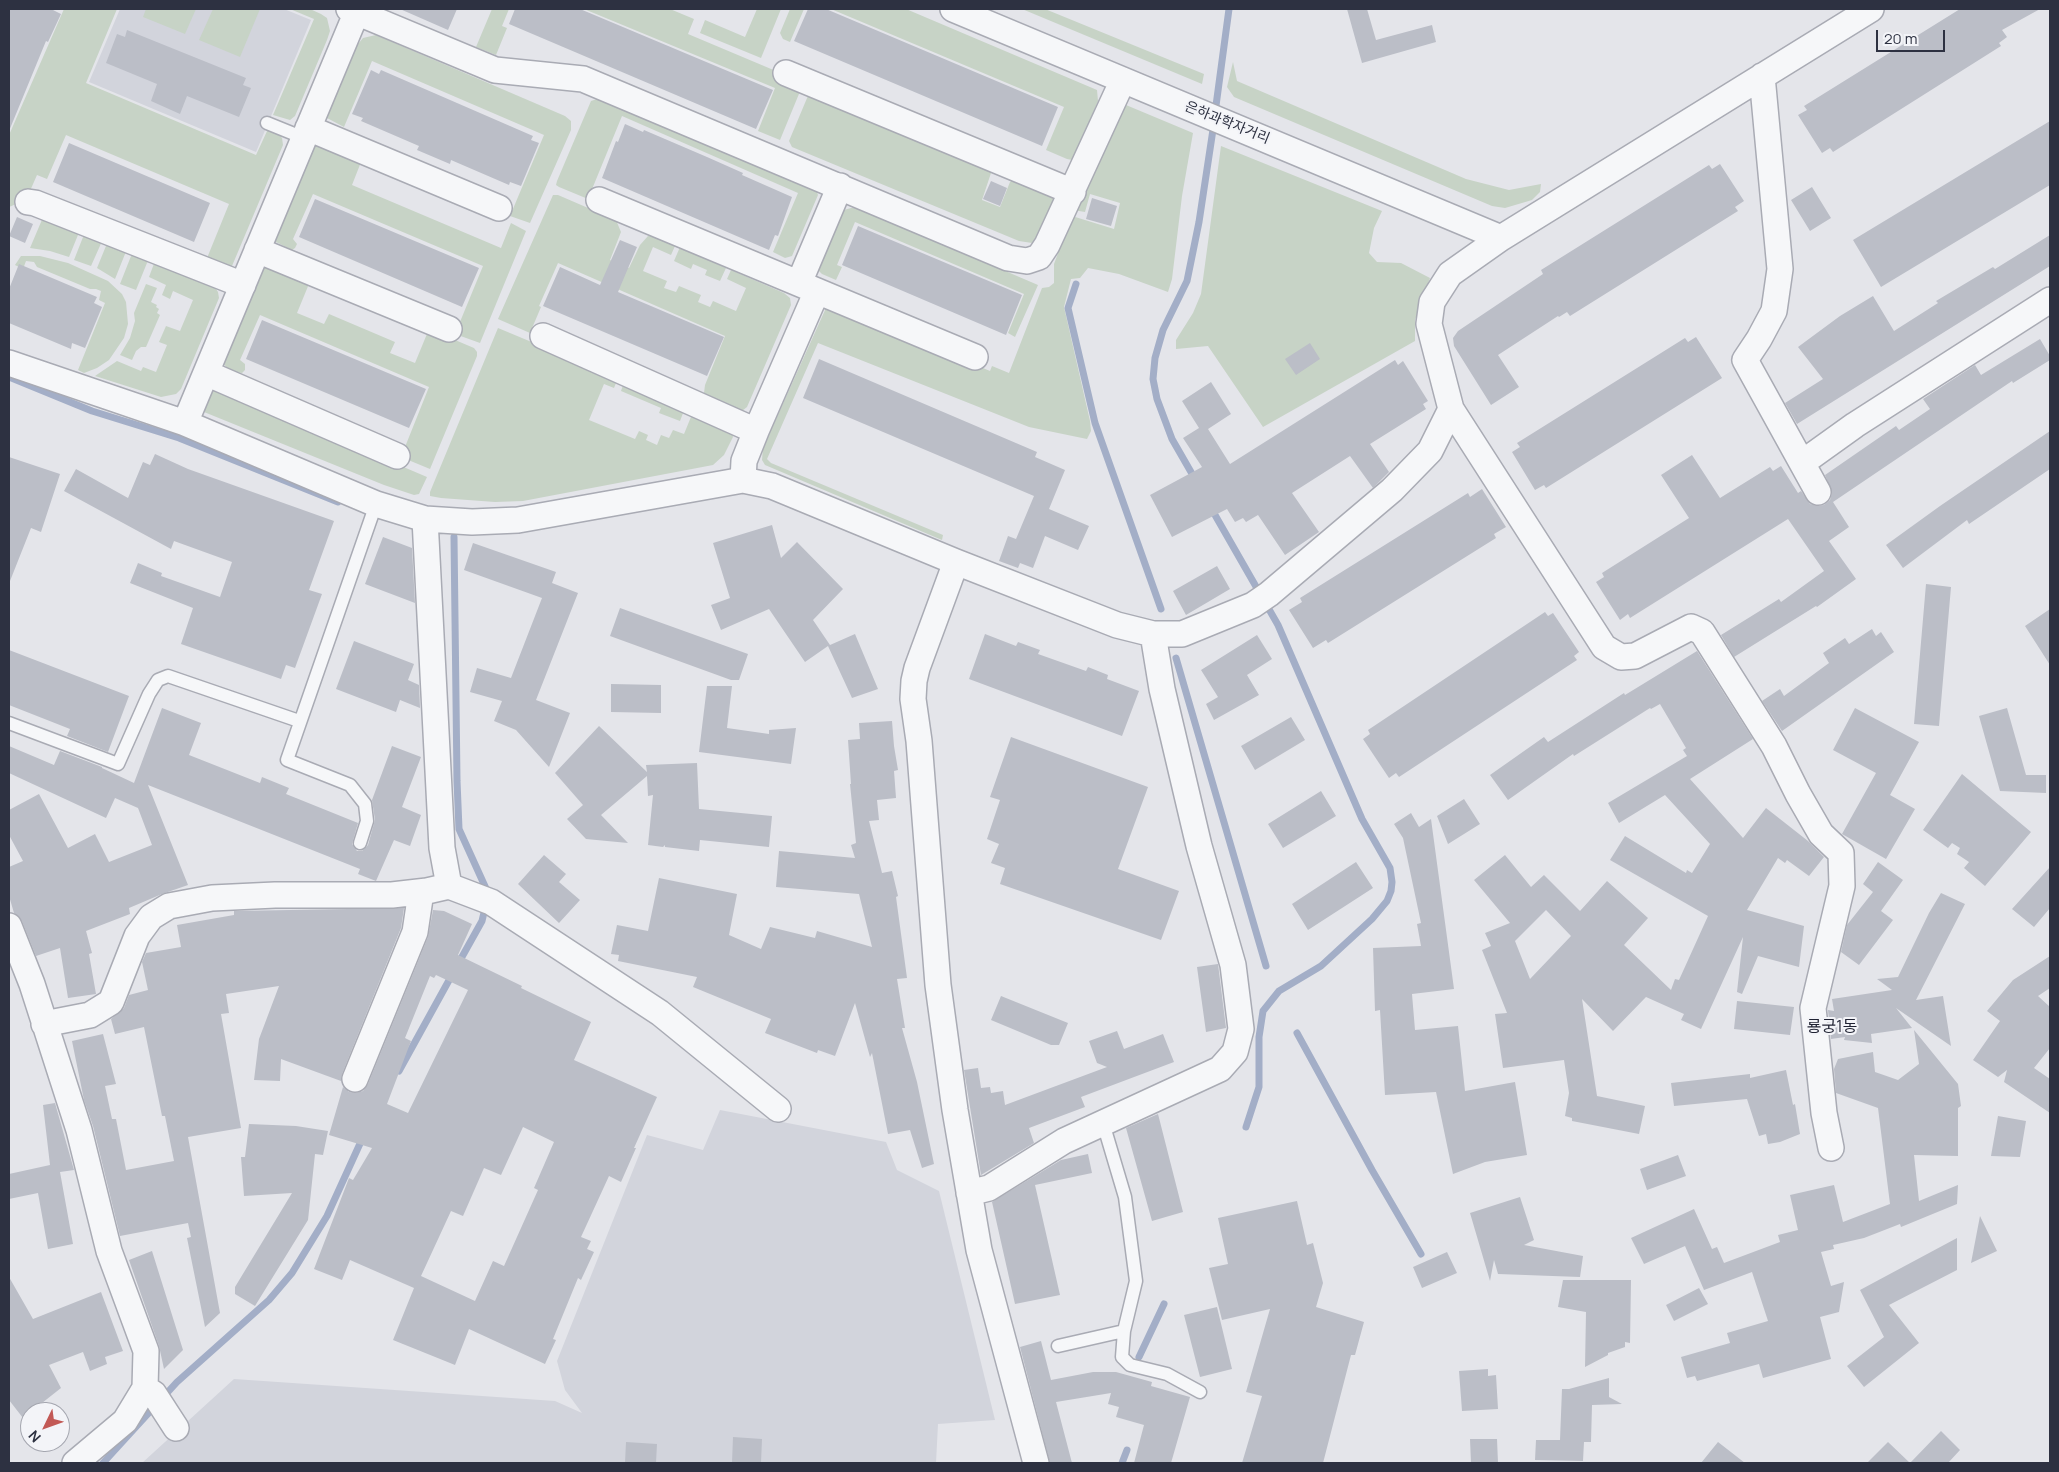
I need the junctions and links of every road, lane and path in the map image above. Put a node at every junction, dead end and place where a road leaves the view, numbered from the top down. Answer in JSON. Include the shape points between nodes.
{"nodes":[{"id":1,"x":953,"y":9,"type":"edge"},
{"id":2,"x":1870,"y":9,"type":"edge"},
{"id":3,"x":355,"y":10,"type":"edge"},
{"id":4,"x":786,"y":73,"type":"dead end"},
{"id":5,"x":1762,"y":76,"type":"junction"},
{"id":6,"x":1123,"y":80,"type":"junction"},
{"id":7,"x":267,"y":122,"type":"dead end"},
{"id":8,"x":306,"y":133,"type":"junction"},
{"id":9,"x":840,"y":186,"type":"junction"},
{"id":10,"x":1073,"y":192,"type":"junction"},
{"id":11,"x":599,"y":200,"type":"dead end"},
{"id":12,"x":28,"y":202,"type":"dead end"},
{"id":13,"x":499,"y":208,"type":"dead end"},
{"id":14,"x":1501,"y":238,"type":"junction"},
{"id":15,"x":257,"y":250,"type":"junction"},
{"id":16,"x":243,"y":285,"type":"junction"},
{"id":17,"x":808,"y":287,"type":"junction"},
{"id":18,"x":2050,"y":300,"type":"edge"},
{"id":19,"x":449,"y":329,"type":"dead end"},
{"id":20,"x":543,"y":336,"type":"dead end"},
{"id":21,"x":976,"y":357,"type":"dead end"},
{"id":22,"x":9,"y":363,"type":"edge"},
{"id":23,"x":206,"y":373,"type":"junction"},
{"id":24,"x":1451,"y":409,"type":"junction"},
{"id":25,"x":185,"y":423,"type":"junction"},
{"id":26,"x":756,"y":431,"type":"junction"},
{"id":27,"x":396,"y":456,"type":"dead end"},
{"id":28,"x":1802,"y":463,"type":"junction"},
{"id":29,"x":743,"y":480,"type":"junction"},
{"id":30,"x":1818,"y":492,"type":"dead end"},
{"id":31,"x":376,"y":504,"type":"junction"},
{"id":32,"x":425,"y":519,"type":"junction"},
{"id":33,"x":956,"y":562,"type":"junction"},
{"id":34,"x":1153,"y":634,"type":"junction"},
{"id":35,"x":299,"y":721,"type":"junction"},
{"id":36,"x":9,"y":723,"type":"edge"},
{"id":37,"x":360,"y":843,"type":"dead end"},
{"id":38,"x":449,"y":886,"type":"junction"},
{"id":39,"x":421,"y":892,"type":"junction"},
{"id":40,"x":9,"y":926,"type":"edge"},
{"id":41,"x":44,"y":1024,"type":"junction"},
{"id":42,"x":355,"y":1079,"type":"dead end"},
{"id":43,"x":778,"y":1109,"type":"dead end"},
{"id":44,"x":1103,"y":1123,"type":"junction"},
{"id":45,"x":1831,"y":1148,"type":"dead end"},
{"id":46,"x":969,"y":1193,"type":"junction"},
{"id":47,"x":1124,"y":1331,"type":"junction"},
{"id":48,"x":1058,"y":1346,"type":"dead end"},
{"id":49,"x":1200,"y":1392,"type":"dead end"},
{"id":50,"x":75,"y":1463,"type":"edge"},
{"id":51,"x":1036,"y":1463,"type":"edge"}],
"edges":[{"from":1,"to":6,"type":"street","name":"은하과학자거리"},
{"from":2,"to":5,"type":"street"},
{"from":3,"to":8,"type":"street"},
{"from":3,"to":9,"type":"street","via":[[495,70],[583,79]]},
{"from":4,"to":10,"type":"street"},
{"from":5,"to":14,"type":"street"},
{"from":5,"to":28,"type":"street","via":[[1780,269],[1774,311],[1745,360]]},
{"from":6,"to":10,"type":"street"},
{"from":6,"to":14,"type":"street","name":"은하과학자거리"},
{"from":7,"to":8,"type":"lane"},
{"from":8,"to":13,"type":"street"},
{"from":8,"to":15,"type":"street"},
{"from":9,"to":10,"type":"street","via":[[1008,258],[1027,261],[1039,257],[1048,245]]},
{"from":9,"to":17,"type":"street"},
{"from":11,"to":17,"type":"street"},
{"from":12,"to":16,"type":"street"},
{"from":14,"to":24,"type":"street","via":[[1450,274],[1432,302],[1429,324]]},
{"from":15,"to":16,"type":"street"},
{"from":15,"to":19,"type":"street"},
{"from":16,"to":23,"type":"street"},
{"from":17,"to":21,"type":"street"},
{"from":17,"to":26,"type":"street"},
{"from":18,"to":28,"type":"street","via":[[1855,425]]},
{"from":20,"to":26,"type":"street"},
{"from":22,"to":25,"type":"street"},
{"from":23,"to":25,"type":"street"},
{"from":23,"to":27,"type":"street"},
{"from":24,"to":34,"type":"street","via":[[1430,451],[1398,484],[1261,600],[1182,634]]},
{"from":24,"to":45,"type":"street","via":[[1604,647],[1622,657],[1635,656],[1691,627],[1702,632],[1774,746],[1821,834],[1841,853],[1842,886],[1813,1008]]},
{"from":25,"to":31,"type":"street"},
{"from":26,"to":29,"type":"street","via":[[744,461]]},
{"from":28,"to":30,"type":"street"},
{"from":29,"to":32,"type":"street","via":[[518,520]]},
{"from":29,"to":33,"type":"street","via":[[772,486]]},
{"from":31,"to":32,"type":"street"},
{"from":31,"to":35,"type":"lane"},
{"from":32,"to":38,"type":"street","via":[[442,848]]},
{"from":33,"to":34,"type":"street","via":[[1117,625]]},
{"from":33,"to":46,"type":"street","via":[[917,668],[914,699],[938,985]]},
{"from":34,"to":44,"type":"street","via":[[1162,689],[1199,846],[1233,966],[1241,1029],[1234,1052],[1220,1069]]},
{"from":35,"to":36,"type":"lane","via":[[168,676],[158,680],[149,694],[118,764]]},
{"from":35,"to":37,"type":"lane","via":[[286,760],[350,785],[364,804],[367,821]]},
{"from":38,"to":39,"type":"street"},
{"from":38,"to":43,"type":"street","via":[[486,900],[660,1013]]},
{"from":39,"to":41,"type":"street","via":[[212,898],[169,906],[151,917],[137,936],[111,1002],[90,1015]]},
{"from":39,"to":42,"type":"street","via":[[415,932]]},
{"from":40,"to":41,"type":"street"},
{"from":41,"to":50,"type":"street","via":[[79,1130],[109,1250],[146,1351],[160,1405],[125,1421]]},
{"from":44,"to":46,"type":"street","via":[[1064,1140],[989,1188]]},
{"from":44,"to":47,"type":"lane","via":[[1125,1197],[1136,1281]]},
{"from":46,"to":51,"type":"street","via":[[979,1250]]},
{"from":47,"to":48,"type":"lane"},
{"from":47,"to":49,"type":"lane","via":[[1122,1357],[1130,1365],[1167,1374]]}]}
